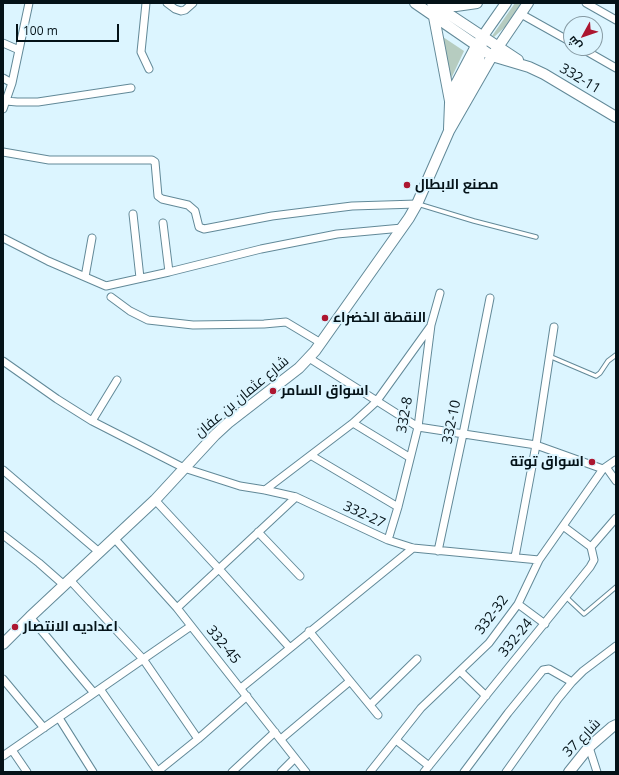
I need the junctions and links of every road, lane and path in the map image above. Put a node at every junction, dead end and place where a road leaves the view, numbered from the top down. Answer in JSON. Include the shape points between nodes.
{"nodes":[{"id":1,"x":29,"y":3,"type":"edge"},
{"id":2,"x":146,"y":3,"type":"edge"},
{"id":3,"x":167,"y":3,"type":"edge"},
{"id":4,"x":193,"y":3,"type":"edge"},
{"id":5,"x":415,"y":3,"type":"edge"},
{"id":6,"x":477,"y":3,"type":"edge"},
{"id":7,"x":506,"y":3,"type":"edge"},
{"id":8,"x":528,"y":3,"type":"edge"},
{"id":9,"x":586,"y":3,"type":"edge"},
{"id":10,"x":433,"y":4,"type":"edge"},
{"id":11,"x":521,"y":14,"type":"junction"},
{"id":12,"x":434,"y":17,"type":"junction"},
{"id":13,"x":616,"y":20,"type":"edge"},
{"id":14,"x":482,"y":37,"type":"junction"},
{"id":15,"x":563,"y":38,"type":"edge"},
{"id":16,"x":3,"y":43,"type":"edge"},
{"id":17,"x":479,"y":48,"type":"junction"},
{"id":18,"x":19,"y":50,"type":"junction"},
{"id":19,"x":495,"y":52,"type":"junction"},
{"id":20,"x":595,"y":56,"type":"edge"},
{"id":21,"x":616,"y":68,"type":"edge"},
{"id":22,"x":149,"y":69,"type":"dead end"},
{"id":23,"x":3,"y":78,"type":"edge"},
{"id":24,"x":12,"y":83,"type":"junction"},
{"id":25,"x":131,"y":88,"type":"dead end"},
{"id":26,"x":6,"y":101,"type":"junction"},
{"id":27,"x":450,"y":103,"type":"junction"},
{"id":28,"x":3,"y":109,"type":"edge"},
{"id":29,"x":616,"y":117,"type":"edge"},
{"id":30,"x":448,"y":132,"type":"junction"},
{"id":31,"x":3,"y":152,"type":"edge"},
{"id":32,"x":417,"y":204,"type":"junction"},
{"id":33,"x":133,"y":214,"type":"dead end"},
{"id":34,"x":163,"y":223,"type":"dead end"},
{"id":35,"x":402,"y":228,"type":"junction"},
{"id":36,"x":536,"y":237,"type":"dead end"},
{"id":37,"x":3,"y":238,"type":"edge"},
{"id":38,"x":92,"y":238,"type":"dead end"},
{"id":39,"x":169,"y":272,"type":"junction"},
{"id":40,"x":85,"y":277,"type":"junction"},
{"id":41,"x":140,"y":278,"type":"junction"},
{"id":42,"x":440,"y":293,"type":"dead end"},
{"id":43,"x":111,"y":297,"type":"dead end"},
{"id":44,"x":490,"y":298,"type":"dead end"},
{"id":45,"x":431,"y":325,"type":"junction"},
{"id":46,"x":554,"y":327,"type":"dead end"},
{"id":47,"x":320,"y":343,"type":"junction"},
{"id":48,"x":616,"y":355,"type":"edge"},
{"id":49,"x":549,"y":356,"type":"junction"},
{"id":50,"x":309,"y":358,"type":"junction"},
{"id":51,"x":3,"y":361,"type":"edge"},
{"id":52,"x":117,"y":380,"type":"dead end"},
{"id":53,"x":376,"y":402,"type":"junction"},
{"id":54,"x":92,"y":421,"type":"junction"},
{"id":55,"x":352,"y":423,"type":"junction"},
{"id":56,"x":418,"y":427,"type":"junction"},
{"id":57,"x":463,"y":434,"type":"junction"},
{"id":58,"x":536,"y":445,"type":"junction"},
{"id":59,"x":312,"y":456,"type":"junction"},
{"id":60,"x":409,"y":457,"type":"junction"},
{"id":61,"x":616,"y":460,"type":"edge"},
{"id":62,"x":184,"y":468,"type":"junction"},
{"id":63,"x":604,"y":468,"type":"junction"},
{"id":64,"x":3,"y":470,"type":"edge"},
{"id":65,"x":616,"y":481,"type":"edge"},
{"id":66,"x":265,"y":490,"type":"junction"},
{"id":67,"x":296,"y":498,"type":"junction"},
{"id":68,"x":155,"y":500,"type":"junction"},
{"id":69,"x":398,"y":507,"type":"junction"},
{"id":70,"x":616,"y":518,"type":"edge"},
{"id":71,"x":563,"y":526,"type":"junction"},
{"id":72,"x":258,"y":532,"type":"junction"},
{"id":73,"x":3,"y":534,"type":"edge"},
{"id":74,"x":114,"y":538,"type":"junction"},
{"id":75,"x":388,"y":540,"type":"junction"},
{"id":76,"x":591,"y":547,"type":"junction"},
{"id":77,"x":413,"y":548,"type":"junction"},
{"id":78,"x":438,"y":551,"type":"junction"},
{"id":79,"x":99,"y":552,"type":"junction"},
{"id":80,"x":515,"y":558,"type":"junction"},
{"id":81,"x":539,"y":560,"type":"junction"},
{"id":82,"x":219,"y":569,"type":"junction"},
{"id":83,"x":300,"y":576,"type":"dead end"},
{"id":84,"x":66,"y":582,"type":"junction"},
{"id":85,"x":616,"y":587,"type":"edge"},
{"id":86,"x":566,"y":597,"type":"junction"},
{"id":87,"x":518,"y":604,"type":"junction"},
{"id":88,"x":177,"y":608,"type":"junction"},
{"id":89,"x":30,"y":617,"type":"junction"},
{"id":90,"x":545,"y":624,"type":"junction"},
{"id":91,"x":191,"y":626,"type":"junction"},
{"id":92,"x":309,"y":631,"type":"junction"},
{"id":93,"x":3,"y":644,"type":"edge"},
{"id":94,"x":616,"y":646,"type":"edge"},
{"id":95,"x":290,"y":648,"type":"junction"},
{"id":96,"x":417,"y":659,"type":"dead end"},
{"id":97,"x":143,"y":660,"type":"junction"},
{"id":98,"x":460,"y":671,"type":"junction"},
{"id":99,"x":3,"y":679,"type":"edge"},
{"id":100,"x":350,"y":681,"type":"junction"},
{"id":101,"x":572,"y":682,"type":"junction"},
{"id":102,"x":241,"y":688,"type":"junction"},
{"id":103,"x":97,"y":691,"type":"junction"},
{"id":104,"x":247,"y":696,"type":"junction"},
{"id":105,"x":486,"y":696,"type":"junction"},
{"id":106,"x":370,"y":705,"type":"junction"},
{"id":107,"x":378,"y":715,"type":"dead end"},
{"id":108,"x":59,"y":718,"type":"junction"},
{"id":109,"x":616,"y":725,"type":"edge"},
{"id":110,"x":44,"y":728,"type":"junction"},
{"id":111,"x":275,"y":732,"type":"junction"},
{"id":112,"x":198,"y":739,"type":"junction"},
{"id":113,"x":281,"y":739,"type":"junction"},
{"id":114,"x":396,"y":740,"type":"junction"},
{"id":115,"x":589,"y":747,"type":"junction"},
{"id":116,"x":12,"y":750,"type":"junction"},
{"id":117,"x":3,"y":756,"type":"edge"},
{"id":118,"x":295,"y":758,"type":"junction"},
{"id":119,"x":426,"y":769,"type":"edge"},
{"id":120,"x":27,"y":772,"type":"edge"},
{"id":121,"x":93,"y":772,"type":"edge"},
{"id":122,"x":158,"y":772,"type":"edge"},
{"id":123,"x":232,"y":772,"type":"edge"},
{"id":124,"x":281,"y":772,"type":"edge"},
{"id":125,"x":306,"y":772,"type":"edge"},
{"id":126,"x":370,"y":772,"type":"edge"},
{"id":127,"x":464,"y":772,"type":"edge"},
{"id":128,"x":506,"y":772,"type":"edge"},
{"id":129,"x":569,"y":772,"type":"edge"},
{"id":130,"x":597,"y":772,"type":"edge"}],
"edges":[{"from":1,"to":18,"type":"street"},
{"from":2,"to":22,"type":"street","via":[[141,52]]},
{"from":3,"to":4,"type":"street","via":[[175,9],[185,10]]},
{"from":5,"to":12,"type":"street"},
{"from":6,"to":10,"type":"street","via":[[456,6]]},
{"from":7,"to":14,"type":"street","name":"شارع عثمان بن عفان"},
{"from":8,"to":11,"type":"street","name":"شارع عثمان بن عفان"},
{"from":9,"to":13,"type":"street"},
{"from":10,"to":14,"type":"street"},
{"from":11,"to":15,"type":"street"},
{"from":11,"to":19,"type":"street","name":"شارع عثمان بن عفان"},
{"from":12,"to":17,"type":"street"},
{"from":12,"to":27,"type":"street"},
{"from":14,"to":17,"type":"street","name":"شارع عثمان بن عفان"},
{"from":14,"to":19,"type":"street"},
{"from":16,"to":18,"type":"street"},
{"from":17,"to":19,"type":"street"},
{"from":17,"to":27,"type":"street","name":"شارع عثمان بن عفان","via":[[456,84]]},
{"from":17,"to":30,"type":"street","via":[[479,60],[464,89]]},
{"from":18,"to":24,"type":"street"},
{"from":19,"to":29,"type":"street","name":"332-11","via":[[558,82]]},
{"from":19,"to":30,"type":"street","name":"شارع عثمان بن عفان"},
{"from":20,"to":21,"type":"street"},
{"from":23,"to":24,"type":"street"},
{"from":24,"to":26,"type":"street"},
{"from":25,"to":26,"type":"street","via":[[38,102]]},
{"from":26,"to":28,"type":"street"},
{"from":27,"to":30,"type":"street","name":"شارع عثمان بن عفان"},
{"from":30,"to":32,"type":"street","name":"شارع عثمان بن عفان"},
{"from":31,"to":32,"type":"street","via":[[49,160],[152,160],[155,162],[158,196],[188,205],[195,211],[199,227],[204,229],[272,216],[352,206]]},
{"from":32,"to":35,"type":"street","name":"شارع عثمان بن عفان"},
{"from":32,"to":36,"type":"lane"},
{"from":33,"to":41,"type":"street"},
{"from":34,"to":39,"type":"street"},
{"from":35,"to":39,"type":"street","via":[[337,234],[261,249]]},
{"from":35,"to":47,"type":"street","name":"شارع عثمان بن عفان"},
{"from":37,"to":40,"type":"street"},
{"from":38,"to":40,"type":"street"},
{"from":39,"to":41,"type":"street"},
{"from":40,"to":41,"type":"street","via":[[106,286]]},
{"from":42,"to":45,"type":"street","name":"332-8"},
{"from":43,"to":47,"type":"street","via":[[148,320],[193,325],[286,322]]},
{"from":44,"to":57,"type":"street","name":"332-10"},
{"from":45,"to":53,"type":"street"},
{"from":45,"to":56,"type":"street","name":"332-8"},
{"from":46,"to":49,"type":"street"},
{"from":47,"to":50,"type":"street","name":"شارع عثمان بن عفان"},
{"from":48,"to":49,"type":"lane","via":[[596,376]]},
{"from":49,"to":58,"type":"street"},
{"from":50,"to":53,"type":"street"},
{"from":50,"to":62,"type":"street","name":"شارع عثمان بن عفان","via":[[228,424]]},
{"from":51,"to":54,"type":"street","name":"332-27"},
{"from":52,"to":54,"type":"street"},
{"from":53,"to":55,"type":"street"},
{"from":53,"to":56,"type":"street"},
{"from":54,"to":62,"type":"street","name":"332-27"},
{"from":55,"to":59,"type":"street"},
{"from":55,"to":60,"type":"street"},
{"from":56,"to":57,"type":"street"},
{"from":56,"to":60,"type":"street","name":"332-8"},
{"from":57,"to":58,"type":"street"},
{"from":57,"to":78,"type":"street","name":"332-10"},
{"from":58,"to":63,"type":"street"},
{"from":58,"to":80,"type":"street"},
{"from":59,"to":66,"type":"street"},
{"from":59,"to":69,"type":"street"},
{"from":60,"to":69,"type":"street","name":"332-8"},
{"from":61,"to":63,"type":"street","name":"332-32"},
{"from":62,"to":66,"type":"street","name":"332-27","via":[[240,486]]},
{"from":62,"to":68,"type":"street","name":"شارع عثمان بن عفان"},
{"from":63,"to":65,"type":"street"},
{"from":63,"to":71,"type":"street","name":"332-32"},
{"from":64,"to":79,"type":"street"},
{"from":66,"to":67,"type":"street","name":"332-27"},
{"from":67,"to":72,"type":"street"},
{"from":67,"to":75,"type":"street","name":"332-27"},
{"from":68,"to":74,"type":"street","name":"شارع عثمان بن عفان"},
{"from":68,"to":82,"type":"street"},
{"from":69,"to":75,"type":"street","name":"332-8"},
{"from":70,"to":76,"type":"street"},
{"from":71,"to":76,"type":"street"},
{"from":71,"to":81,"type":"street","name":"332-32"},
{"from":72,"to":82,"type":"street"},
{"from":72,"to":83,"type":"street"},
{"from":73,"to":84,"type":"street"},
{"from":74,"to":79,"type":"street","name":"شارع عثمان بن عفان"},
{"from":74,"to":88,"type":"street","name":"332-45"},
{"from":75,"to":77,"type":"street","name":"332-27"},
{"from":76,"to":86,"type":"street","name":"332-24","via":[[593,563]]},
{"from":77,"to":78,"type":"street","name":"332-27"},
{"from":77,"to":92,"type":"street"},
{"from":78,"to":80,"type":"street","name":"332-27"},
{"from":79,"to":84,"type":"street","name":"شارع عثمان بن عفان"},
{"from":80,"to":81,"type":"street","name":"332-27"},
{"from":81,"to":87,"type":"street","name":"332-32"},
{"from":82,"to":88,"type":"street"},
{"from":82,"to":95,"type":"street"},
{"from":84,"to":89,"type":"street","name":"شارع عثمان بن عفان"},
{"from":84,"to":97,"type":"street"},
{"from":85,"to":86,"type":"lane","via":[[584,614]]},
{"from":86,"to":90,"type":"street","name":"332-24"},
{"from":87,"to":90,"type":"street"},
{"from":87,"to":98,"type":"street","name":"332-32","via":[[489,643]]},
{"from":88,"to":91,"type":"street","name":"332-45"},
{"from":89,"to":93,"type":"street","name":"شارع عثمان بن عفان"},
{"from":89,"to":103,"type":"street"},
{"from":90,"to":105,"type":"street","name":"332-24"},
{"from":91,"to":97,"type":"street"},
{"from":91,"to":102,"type":"street","name":"332-45"},
{"from":92,"to":95,"type":"street"},
{"from":92,"to":100,"type":"street"},
{"from":94,"to":101,"type":"street"},
{"from":95,"to":102,"type":"street"},
{"from":96,"to":106,"type":"street"},
{"from":97,"to":103,"type":"street"},
{"from":97,"to":112,"type":"street"},
{"from":98,"to":105,"type":"street"},
{"from":98,"to":114,"type":"street","name":"332-32","via":[[421,708]]},
{"from":99,"to":110,"type":"street"},
{"from":100,"to":106,"type":"street"},
{"from":100,"to":113,"type":"street"},
{"from":101,"to":127,"type":"street","via":[[549,669],[543,670]]},
{"from":101,"to":128,"type":"street"},
{"from":102,"to":104,"type":"street","name":"332-45"},
{"from":103,"to":108,"type":"street"},
{"from":103,"to":122,"type":"street"},
{"from":104,"to":111,"type":"street","name":"332-45"},
{"from":104,"to":112,"type":"street"},
{"from":105,"to":119,"type":"street","name":"332-24"},
{"from":106,"to":107,"type":"street"},
{"from":108,"to":110,"type":"street"},
{"from":108,"to":121,"type":"street"},
{"from":109,"to":115,"type":"street","name":"شارع 37"},
{"from":110,"to":116,"type":"street"},
{"from":111,"to":113,"type":"street","name":"332-45"},
{"from":111,"to":123,"type":"street"},
{"from":112,"to":122,"type":"street"},
{"from":113,"to":118,"type":"street","name":"332-45"},
{"from":114,"to":119,"type":"street"},
{"from":114,"to":126,"type":"street","name":"332-32"},
{"from":115,"to":129,"type":"street","name":"شارع 37"},
{"from":115,"to":130,"type":"street"},
{"from":116,"to":117,"type":"street"},
{"from":116,"to":120,"type":"street"},
{"from":118,"to":124,"type":"street"},
{"from":118,"to":125,"type":"street","name":"332-45"}]}
